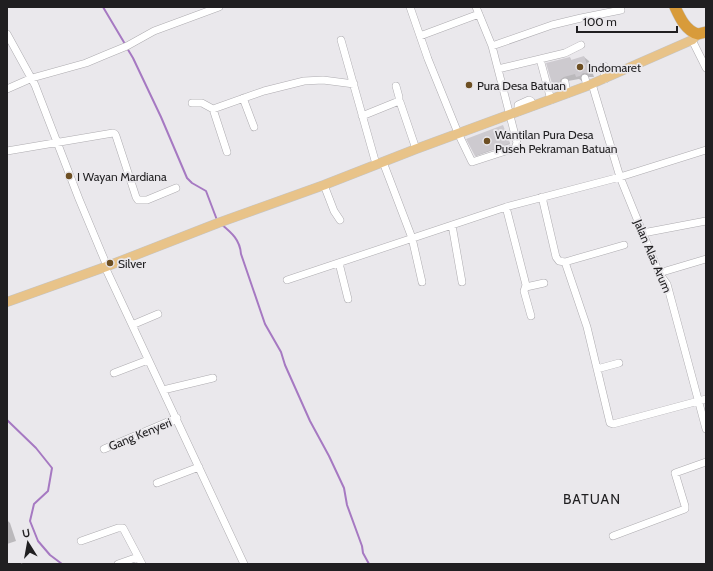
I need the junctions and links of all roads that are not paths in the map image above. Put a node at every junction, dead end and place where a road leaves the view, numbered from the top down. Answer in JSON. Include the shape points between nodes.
{"nodes":[{"id":1,"x":219,"y":7,"type":"edge"},
{"id":2,"x":410,"y":7,"type":"edge"},
{"id":3,"x":675,"y":7,"type":"edge"},
{"id":4,"x":479,"y":9,"type":"edge"},
{"id":5,"x":621,"y":10,"type":"dead end"},
{"id":6,"x":7,"y":34,"type":"edge"},
{"id":7,"x":699,"y":35,"type":"edge"},
{"id":8,"x":420,"y":36,"type":"junction"},
{"id":9,"x":341,"y":40,"type":"dead end"},
{"id":10,"x":581,"y":44,"type":"dead end"},
{"id":11,"x":492,"y":46,"type":"junction"},
{"id":12,"x":540,"y":59,"type":"junction"},
{"id":13,"x":604,"y":66,"type":"dead end"},
{"id":14,"x":706,"y":68,"type":"edge"},
{"id":15,"x":498,"y":69,"type":"junction"},
{"id":16,"x":32,"y":78,"type":"junction"},
{"id":17,"x":605,"y":79,"type":"junction"},
{"id":18,"x":565,"y":82,"type":"dead end"},
{"id":19,"x":588,"y":83,"type":"junction"},
{"id":20,"x":354,"y":84,"type":"junction"},
{"id":21,"x":396,"y":86,"type":"dead end"},
{"id":22,"x":7,"y":89,"type":"edge"},
{"id":23,"x":567,"y":94,"type":"junction"},
{"id":24,"x":243,"y":98,"type":"junction"},
{"id":25,"x":551,"y":100,"type":"junction"},
{"id":26,"x":399,"y":101,"type":"junction"},
{"id":27,"x":192,"y":103,"type":"dead end"},
{"id":28,"x":213,"y":109,"type":"junction"},
{"id":29,"x":514,"y":113,"type":"junction"},
{"id":30,"x":362,"y":116,"type":"junction"},
{"id":31,"x":254,"y":127,"type":"dead end"},
{"id":32,"x":458,"y":133,"type":"junction"},
{"id":33,"x":57,"y":143,"type":"junction"},
{"id":34,"x":416,"y":149,"type":"junction"},
{"id":35,"x":706,"y":150,"type":"edge"},
{"id":36,"x":7,"y":151,"type":"edge"},
{"id":37,"x":227,"y":152,"type":"dead end"},
{"id":38,"x":380,"y":163,"type":"junction"},
{"id":39,"x":620,"y":177,"type":"junction"},
{"id":40,"x":324,"y":186,"type":"junction"},
{"id":41,"x":176,"y":188,"type":"dead end"},
{"id":42,"x":542,"y":197,"type":"junction"},
{"id":43,"x":506,"y":207,"type":"junction"},
{"id":44,"x":340,"y":220,"type":"dead end"},
{"id":45,"x":706,"y":221,"type":"edge"},
{"id":46,"x":452,"y":225,"type":"junction"},
{"id":47,"x":642,"y":233,"type":"junction"},
{"id":48,"x":412,"y":238,"type":"junction"},
{"id":49,"x":624,"y":245,"type":"dead end"},
{"id":50,"x":706,"y":259,"type":"edge"},
{"id":51,"x":565,"y":262,"type":"junction"},
{"id":52,"x":339,"y":263,"type":"junction"},
{"id":53,"x":106,"y":267,"type":"junction"},
{"id":54,"x":659,"y":272,"type":"junction"},
{"id":55,"x":287,"y":280,"type":"dead end"},
{"id":56,"x":422,"y":282,"type":"dead end"},
{"id":57,"x":462,"y":282,"type":"dead end"},
{"id":58,"x":544,"y":283,"type":"dead end"},
{"id":59,"x":526,"y":287,"type":"junction"},
{"id":60,"x":348,"y":299,"type":"dead end"},
{"id":61,"x":7,"y":302,"type":"edge"},
{"id":62,"x":158,"y":314,"type":"dead end"},
{"id":63,"x":532,"y":316,"type":"dead end"},
{"id":64,"x":132,"y":325,"type":"junction"},
{"id":65,"x":148,"y":360,"type":"junction"},
{"id":66,"x":619,"y":363,"type":"dead end"},
{"id":67,"x":597,"y":369,"type":"junction"},
{"id":68,"x":114,"y":373,"type":"dead end"},
{"id":69,"x":213,"y":378,"type":"dead end"},
{"id":70,"x":163,"y":390,"type":"junction"},
{"id":71,"x":702,"y":400,"type":"edge"},
{"id":72,"x":177,"y":418,"type":"junction"},
{"id":73,"x":706,"y":429,"type":"edge"},
{"id":74,"x":104,"y":449,"type":"dead end"},
{"id":75,"x":706,"y":462,"type":"edge"},
{"id":76,"x":199,"y":467,"type":"junction"},
{"id":77,"x":157,"y":483,"type":"dead end"},
{"id":78,"x":613,"y":536,"type":"dead end"},
{"id":79,"x":81,"y":541,"type":"dead end"},
{"id":80,"x":138,"y":557,"type":"junction"},
{"id":81,"x":118,"y":564,"type":"edge"},
{"id":82,"x":142,"y":564,"type":"edge"},
{"id":83,"x":244,"y":564,"type":"edge"}],
"edges":[{"from":1,"to":16,"type":"street","via":[[154,31],[99,58]]},
{"from":2,"to":8,"type":"street"},
{"from":3,"to":7,"type":"highway","via":[[679,18],[693,33]]},
{"from":4,"to":8,"type":"street"},
{"from":4,"to":11,"type":"street"},
{"from":5,"to":11,"type":"street","via":[[552,25]]},
{"from":6,"to":16,"type":"street"},
{"from":7,"to":14,"type":"street"},
{"from":7,"to":17,"type":"main road"},
{"from":8,"to":32,"type":"street"},
{"from":9,"to":20,"type":"street"},
{"from":10,"to":12,"type":"street","via":[[565,53]]},
{"from":11,"to":15,"type":"street"},
{"from":12,"to":15,"type":"street"},
{"from":12,"to":25,"type":"street"},
{"from":13,"to":17,"type":"street"},
{"from":15,"to":29,"type":"street"},
{"from":16,"to":22,"type":"street"},
{"from":16,"to":33,"type":"street"},
{"from":17,"to":19,"type":"main road"},
{"from":18,"to":23,"type":"street"},
{"from":19,"to":23,"type":"main road"},
{"from":19,"to":39,"type":"street","name":"Jalan Alas Arum"},
{"from":20,"to":24,"type":"street","via":[[323,80],[304,81]]},
{"from":20,"to":30,"type":"street"},
{"from":21,"to":26,"type":"street"},
{"from":23,"to":25,"type":"main road"},
{"from":24,"to":28,"type":"street"},
{"from":24,"to":31,"type":"street"},
{"from":25,"to":29,"type":"main road"},
{"from":26,"to":30,"type":"street"},
{"from":26,"to":34,"type":"street"},
{"from":27,"to":28,"type":"street","via":[[202,103]]},
{"from":28,"to":37,"type":"street"},
{"from":29,"to":32,"type":"main road"},
{"from":29,"to":32,"type":"street","via":[[517,143],[515,148],[472,162]]},
{"from":30,"to":38,"type":"street"},
{"from":32,"to":34,"type":"main road"},
{"from":33,"to":36,"type":"street"},
{"from":33,"to":41,"type":"street","via":[[116,134],[138,200],[148,200]]},
{"from":33,"to":53,"type":"street"},
{"from":34,"to":38,"type":"main road"},
{"from":35,"to":39,"type":"street"},
{"from":38,"to":40,"type":"main road"},
{"from":38,"to":48,"type":"street"},
{"from":39,"to":42,"type":"street"},
{"from":39,"to":47,"type":"street","name":"Jalan Alas Arum"},
{"from":40,"to":44,"type":"street"},
{"from":40,"to":53,"type":"main road","via":[[218,223]]},
{"from":42,"to":43,"type":"street"},
{"from":42,"to":51,"type":"street","via":[[557,259]]},
{"from":43,"to":46,"type":"street"},
{"from":43,"to":59,"type":"street"},
{"from":45,"to":47,"type":"street"},
{"from":46,"to":48,"type":"street"},
{"from":46,"to":57,"type":"street"},
{"from":47,"to":54,"type":"street","name":"Jalan Alas Arum"},
{"from":48,"to":52,"type":"street"},
{"from":48,"to":56,"type":"street"},
{"from":49,"to":51,"type":"street"},
{"from":50,"to":54,"type":"street"},
{"from":51,"to":67,"type":"street","via":[[587,327]]},
{"from":52,"to":55,"type":"street"},
{"from":52,"to":60,"type":"street"},
{"from":53,"to":61,"type":"main road"},
{"from":53,"to":64,"type":"street"},
{"from":54,"to":71,"type":"street","name":"Jalan Alas Arum","via":[[667,284]]},
{"from":58,"to":59,"type":"street"},
{"from":59,"to":63,"type":"street","via":[[524,291]]},
{"from":62,"to":64,"type":"street"},
{"from":64,"to":65,"type":"street"},
{"from":65,"to":68,"type":"street"},
{"from":65,"to":70,"type":"street"},
{"from":66,"to":67,"type":"street"},
{"from":67,"to":71,"type":"street","via":[[610,423],[613,424]]},
{"from":69,"to":70,"type":"street"},
{"from":70,"to":72,"type":"street"},
{"from":71,"to":73,"type":"street","name":"Jalan Alas Arum"},
{"from":72,"to":74,"type":"street","name":"Gang Kenyeri"},
{"from":72,"to":76,"type":"street"},
{"from":75,"to":78,"type":"street","via":[[675,473],[685,509]]},
{"from":76,"to":77,"type":"street"},
{"from":76,"to":83,"type":"street"},
{"from":79,"to":80,"type":"street","via":[[123,528]]},
{"from":80,"to":81,"type":"street"},
{"from":80,"to":82,"type":"street"}]}
